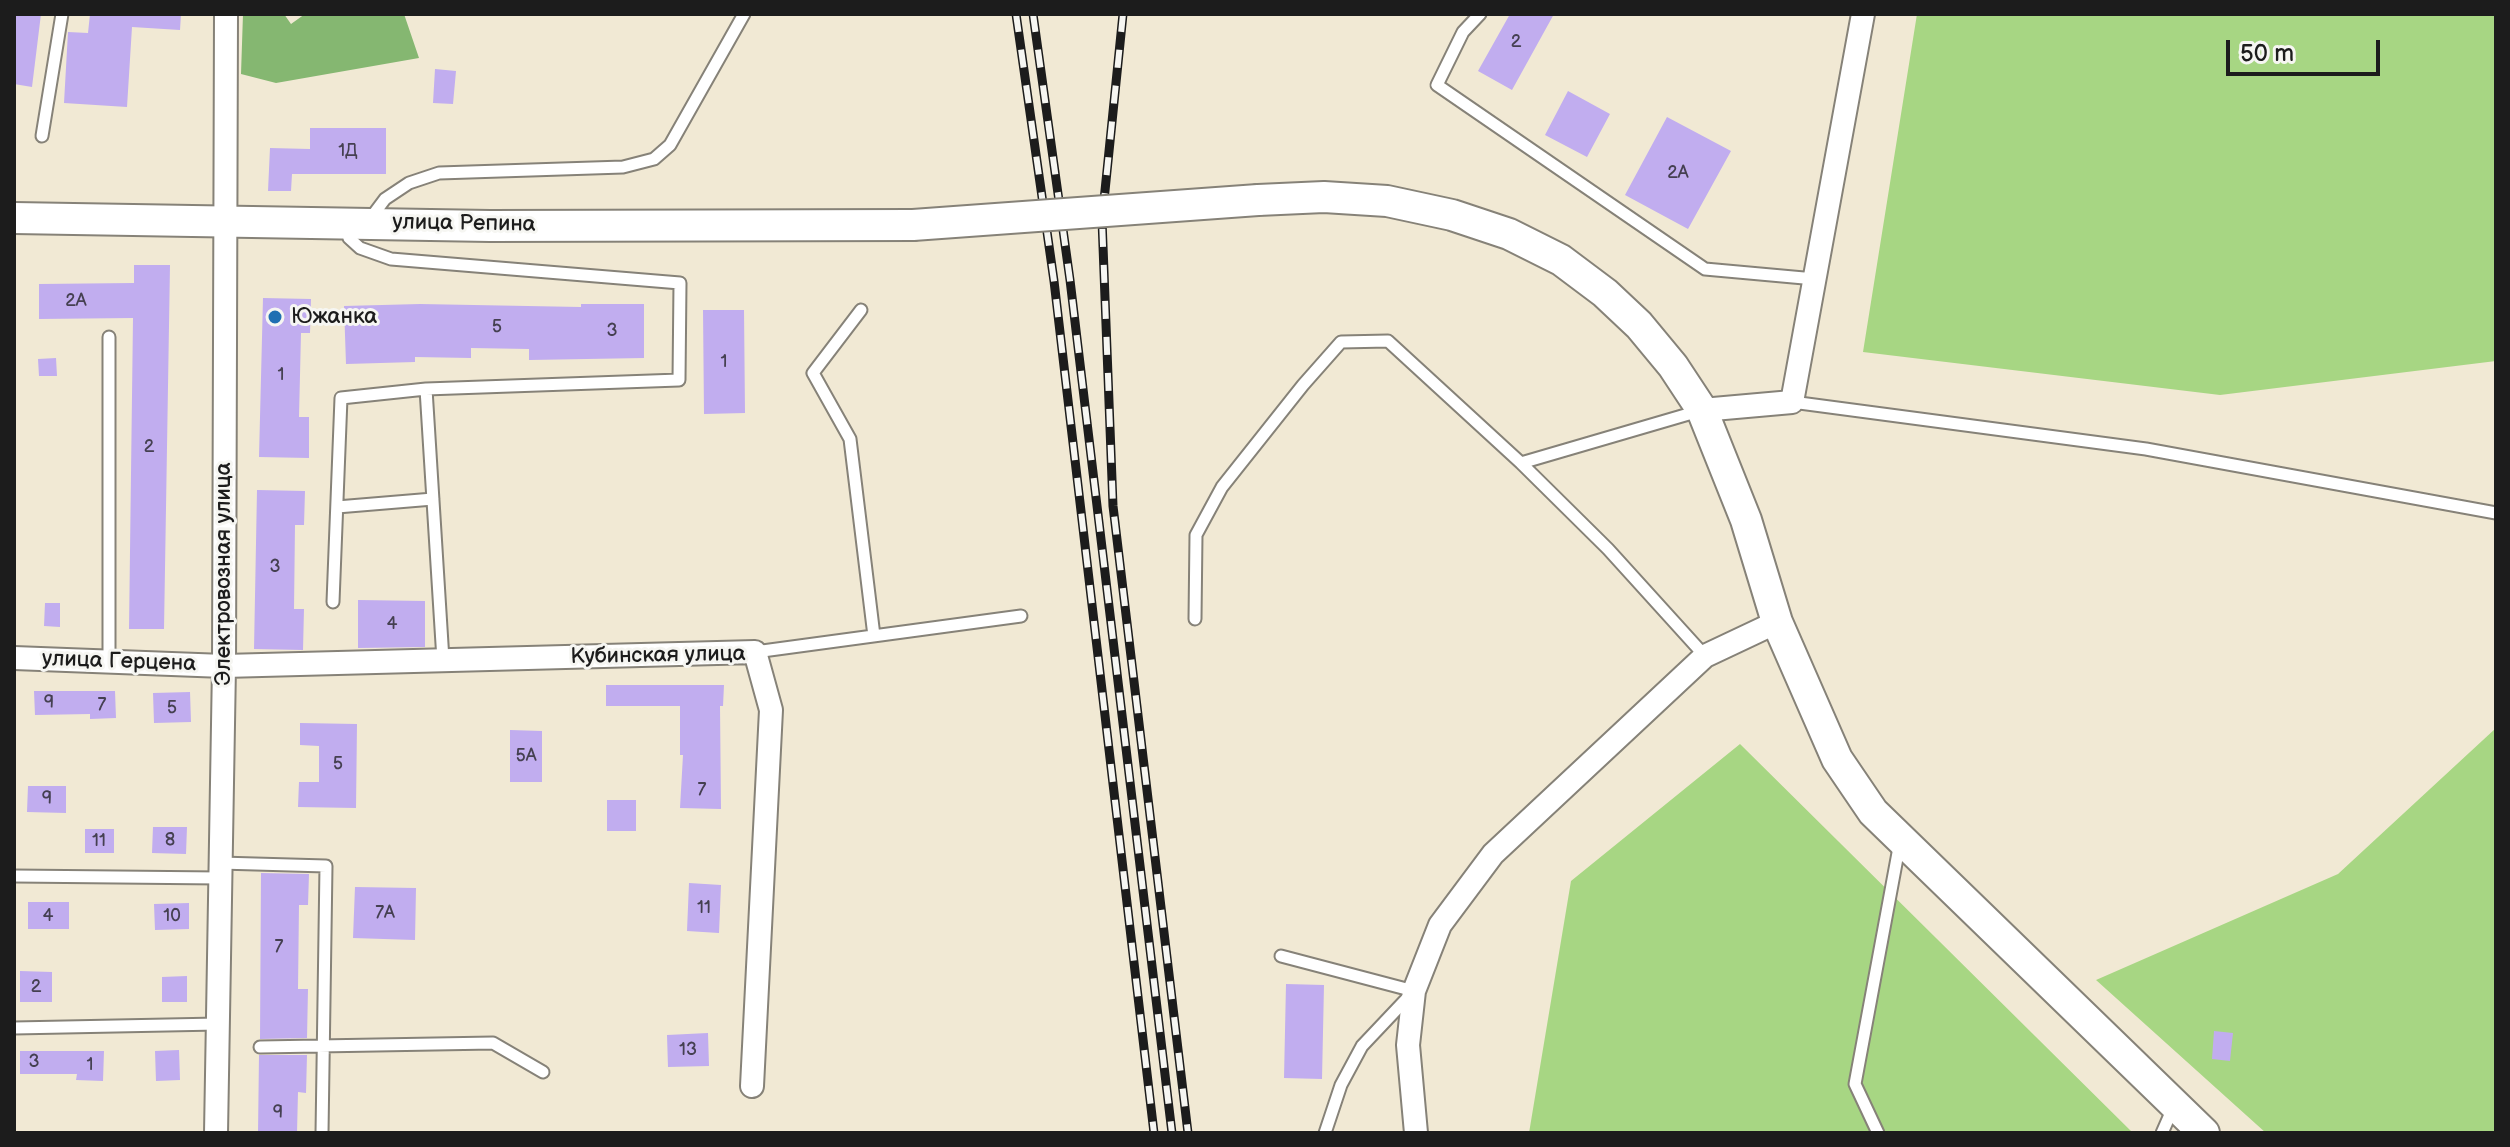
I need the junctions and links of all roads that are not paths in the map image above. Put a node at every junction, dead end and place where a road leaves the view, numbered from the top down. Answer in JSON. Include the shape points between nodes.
{"nodes":[{"id":1,"x":62,"y":14,"type":"edge"},
{"id":2,"x":226,"y":14,"type":"edge"},
{"id":3,"x":744,"y":14,"type":"edge"},
{"id":4,"x":1480,"y":14,"type":"edge"},
{"id":5,"x":1863,"y":14,"type":"edge"},
{"id":6,"x":42,"y":136,"type":"dead end"},
{"id":7,"x":14,"y":218,"type":"edge"},
{"id":8,"x":225,"y":220,"type":"junction"},
{"id":9,"x":356,"y":223,"type":"junction"},
{"id":10,"x":1815,"y":279,"type":"junction"},
{"id":11,"x":861,"y":310,"type":"dead end"},
{"id":12,"x":109,"y":337,"type":"dead end"},
{"id":13,"x":426,"y":389,"type":"junction"},
{"id":14,"x":1792,"y":402,"type":"junction"},
{"id":15,"x":1702,"y":410,"type":"junction"},
{"id":16,"x":1521,"y":463,"type":"junction"},
{"id":17,"x":433,"y":499,"type":"junction"},
{"id":18,"x":337,"y":507,"type":"junction"},
{"id":19,"x":2496,"y":513,"type":"edge"},
{"id":20,"x":333,"y":602,"type":"dead end"},
{"id":21,"x":1021,"y":616,"type":"dead end"},
{"id":22,"x":1195,"y":619,"type":"dead end"},
{"id":23,"x":1777,"y":622,"type":"junction"},
{"id":24,"x":874,"y":636,"type":"junction"},
{"id":25,"x":755,"y":652,"type":"junction"},
{"id":26,"x":1705,"y":656,"type":"junction"},
{"id":27,"x":14,"y":658,"type":"edge"},
{"id":28,"x":443,"y":660,"type":"junction"},
{"id":29,"x":109,"y":662,"type":"junction"},
{"id":30,"x":224,"y":666,"type":"junction"},
{"id":31,"x":1900,"y":841,"type":"junction"},
{"id":32,"x":220,"y":870,"type":"junction"},
{"id":33,"x":14,"y":876,"type":"edge"},
{"id":34,"x":1281,"y":956,"type":"dead end"},
{"id":35,"x":1414,"y":991,"type":"junction"},
{"id":36,"x":218,"y":1024,"type":"junction"},
{"id":37,"x":14,"y":1028,"type":"edge"},
{"id":38,"x":323,"y":1045,"type":"junction"},
{"id":39,"x":260,"y":1047,"type":"dead end"},
{"id":40,"x":543,"y":1072,"type":"dead end"},
{"id":41,"x":752,"y":1086,"type":"dead end"},
{"id":42,"x":2175,"y":1104,"type":"junction"},
{"id":43,"x":216,"y":1133,"type":"edge"},
{"id":44,"x":322,"y":1133,"type":"edge"},
{"id":45,"x":1325,"y":1133,"type":"edge"},
{"id":46,"x":1416,"y":1133,"type":"edge"},
{"id":47,"x":1878,"y":1133,"type":"edge"},
{"id":48,"x":2162,"y":1133,"type":"edge"},
{"id":49,"x":2204,"y":1133,"type":"edge"}],
"edges":[{"from":1,"to":6,"type":"lane"},
{"from":2,"to":8,"type":"street","name":"Электровозная улица"},
{"from":3,"to":9,"type":"lane","via":[[670,145],[654,159],[623,167],[439,173],[409,183]]},
{"from":4,"to":10,"type":"lane","via":[[1463,32],[1437,85],[1705,269]]},
{"from":5,"to":10,"type":"street"},
{"from":7,"to":8,"type":"main road","name":"улица Репина"},
{"from":8,"to":9,"type":"main road","name":"улица Репина"},
{"from":8,"to":30,"type":"street","name":"Электровозная улица"},
{"from":9,"to":13,"type":"lane","via":[[349,238],[360,248],[391,259],[680,283],[679,380]]},
{"from":9,"to":15,"type":"main road","name":"улица Репина","bridge":true,"via":[[913,225],[1258,200],[1387,201],[1509,234],[1561,260],[1605,293],[1673,366]]},
{"from":10,"to":14,"type":"street"},
{"from":11,"to":24,"type":"lane","via":[[813,373],[850,439]]},
{"from":12,"to":29,"type":"lane"},
{"from":13,"to":17,"type":"lane"},
{"from":13,"to":18,"type":"lane","via":[[341,398]]},
{"from":14,"to":15,"type":"street"},
{"from":14,"to":19,"type":"lane","via":[[2146,449]]},
{"from":15,"to":16,"type":"lane"},
{"from":15,"to":23,"type":"main road","name":"улица Репина","via":[[1746,520]]},
{"from":16,"to":22,"type":"lane","via":[[1388,341],[1341,342],[1222,487],[1196,535]]},
{"from":16,"to":26,"type":"lane"},
{"from":17,"to":18,"type":"lane"},
{"from":17,"to":28,"type":"lane"},
{"from":18,"to":20,"type":"lane"},
{"from":21,"to":24,"type":"lane"},
{"from":23,"to":26,"type":"street"},
{"from":23,"to":31,"type":"main road","name":"улица Репина","via":[[1837,759]]},
{"from":24,"to":25,"type":"lane"},
{"from":25,"to":28,"type":"street","name":"Кубинская улица"},
{"from":25,"to":41,"type":"street","name":"Кубинская улица","via":[[771,710]]},
{"from":26,"to":35,"type":"street","via":[[1493,854],[1440,925]]},
{"from":27,"to":29,"type":"street","name":"улица Герцена"},
{"from":28,"to":30,"type":"street","name":"Кубинская улица"},
{"from":29,"to":30,"type":"street","name":"улица Герцена"},
{"from":30,"to":32,"type":"street","name":"Электровозная улица"},
{"from":31,"to":42,"type":"main road","name":"улица Репина"},
{"from":31,"to":47,"type":"lane","via":[[1855,1084]]},
{"from":32,"to":33,"type":"lane"},
{"from":32,"to":36,"type":"street","name":"Электровозная улица"},
{"from":32,"to":38,"type":"lane","via":[[326,866]]},
{"from":34,"to":35,"type":"lane"},
{"from":35,"to":45,"type":"lane","via":[[1362,1046],[1341,1085]]},
{"from":35,"to":46,"type":"street","via":[[1408,1045]]},
{"from":36,"to":37,"type":"lane"},
{"from":36,"to":43,"type":"street","name":"Электровозная улица"},
{"from":38,"to":39,"type":"lane"},
{"from":38,"to":40,"type":"lane","via":[[493,1043]]},
{"from":38,"to":44,"type":"lane"},
{"from":42,"to":48,"type":"lane"},
{"from":42,"to":49,"type":"main road","name":"улица Репина"}]}
